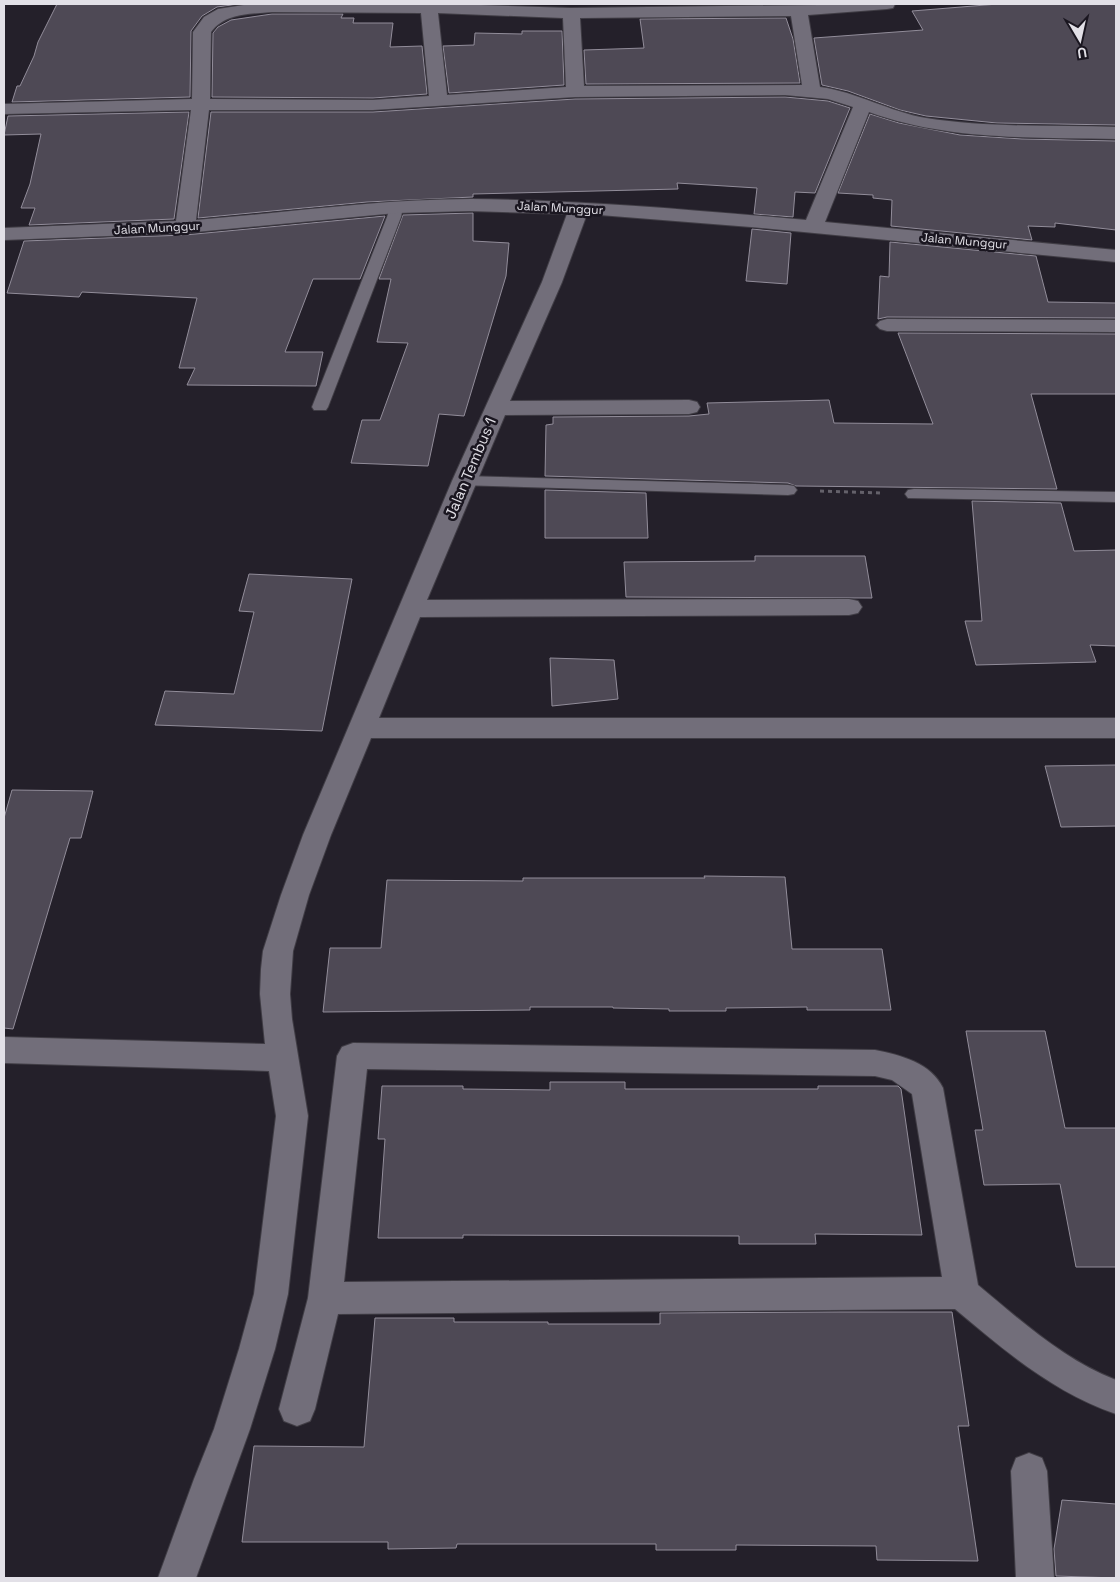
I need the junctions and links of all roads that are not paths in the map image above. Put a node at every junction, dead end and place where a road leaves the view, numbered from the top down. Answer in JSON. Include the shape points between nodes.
{"nodes":[{"id":1,"x":887,"y":4,"type":"edge"},
{"id":2,"x":428,"y":6,"type":"edge"},
{"id":3,"x":798,"y":7,"type":"edge"},
{"id":4,"x":222,"y":9,"type":"edge"},
{"id":5,"x":570,"y":13,"type":"junction"},
{"id":6,"x":812,"y":91,"type":"junction"},
{"id":7,"x":575,"y":92,"type":"junction"},
{"id":8,"x":439,"y":101,"type":"junction"},
{"id":9,"x":201,"y":104,"type":"junction"},
{"id":10,"x":863,"y":104,"type":"junction"},
{"id":11,"x":4,"y":109,"type":"edge"},
{"id":12,"x":1116,"y":133,"type":"edge"},
{"id":13,"x":396,"y":207,"type":"junction"},
{"id":14,"x":579,"y":208,"type":"junction"},
{"id":15,"x":184,"y":227,"type":"junction"},
{"id":16,"x":813,"y":227,"type":"junction"},
{"id":17,"x":4,"y":234,"type":"edge"},
{"id":18,"x":1116,"y":256,"type":"edge"},
{"id":19,"x":887,"y":325,"type":"dead end"},
{"id":20,"x":1116,"y":326,"type":"edge"},
{"id":21,"x":320,"y":407,"type":"dead end"},
{"id":22,"x":689,"y":407,"type":"dead end"},
{"id":23,"x":496,"y":408,"type":"junction"},
{"id":24,"x":464,"y":481,"type":"junction"},
{"id":25,"x":788,"y":490,"type":"road end"},
{"id":26,"x":914,"y":494,"type":"road end"},
{"id":27,"x":1116,"y":497,"type":"edge"},
{"id":28,"x":849,"y":607,"type":"dead end"},
{"id":29,"x":412,"y":609,"type":"junction"},
{"id":30,"x":362,"y":728,"type":"junction"},
{"id":31,"x":1116,"y":728,"type":"edge"},
{"id":32,"x":4,"y":1050,"type":"edge"},
{"id":33,"x":283,"y":1058,"type":"junction"},
{"id":34,"x":962,"y":1293,"type":"junction"},
{"id":35,"x":325,"y":1298,"type":"junction"},
{"id":36,"x":1116,"y":1397,"type":"edge"},
{"id":37,"x":297,"y":1409,"type":"dead end"},
{"id":38,"x":1030,"y":1470,"type":"dead end"},
{"id":39,"x":177,"y":1578,"type":"edge"},
{"id":40,"x":1035,"y":1578,"type":"edge"}],
"edges":[{"from":1,"to":3,"type":"street"},
{"from":2,"to":4,"type":"street"},
{"from":2,"to":5,"type":"street"},
{"from":2,"to":8,"type":"street"},
{"from":3,"to":5,"type":"street"},
{"from":3,"to":6,"type":"street"},
{"from":4,"to":9,"type":"street","via":[[202,32]]},
{"from":5,"to":7,"type":"street"},
{"from":6,"to":7,"type":"street"},
{"from":6,"to":10,"type":"street"},
{"from":7,"to":8,"type":"street"},
{"from":8,"to":9,"type":"street"},
{"from":9,"to":11,"type":"street"},
{"from":9,"to":15,"type":"street"},
{"from":10,"to":12,"type":"street","via":[[900,117],[947,126]]},
{"from":10,"to":16,"type":"street"},
{"from":13,"to":14,"type":"street","name":"Jalan Munggur","via":[[470,204]]},
{"from":13,"to":15,"type":"street","name":"Jalan Munggur"},
{"from":13,"to":21,"type":"lane"},
{"from":14,"to":16,"type":"street","name":"Jalan Munggur"},
{"from":14,"to":23,"type":"street","name":"Jalan Tembus 1","via":[[552,282]]},
{"from":15,"to":17,"type":"street","name":"Jalan Munggur"},
{"from":16,"to":18,"type":"street","name":"Jalan Munggur"},
{"from":19,"to":20,"type":"street"},
{"from":22,"to":23,"type":"street"},
{"from":23,"to":24,"type":"street","name":"Jalan Tembus 1"},
{"from":24,"to":25,"type":"lane"},
{"from":24,"to":29,"type":"street","name":"Jalan Tembus 1"},
{"from":26,"to":27,"type":"lane"},
{"from":28,"to":29,"type":"street"},
{"from":29,"to":30,"type":"street","name":"Jalan Tembus 1"},
{"from":30,"to":31,"type":"street"},
{"from":30,"to":33,"type":"street","name":"Jalan Tembus 1","via":[[316,835],[278,950],[275,994]]},
{"from":32,"to":33,"type":"street"},
{"from":33,"to":39,"type":"street","name":"Jalan Tembus 1","via":[[292,1116],[271,1294],[232,1429]]},
{"from":34,"to":35,"type":"street"},
{"from":34,"to":35,"type":"street","via":[[927,1088],[918,1077],[899,1068],[865,1063],[353,1056]]},
{"from":34,"to":36,"type":"street","via":[[1054,1365],[1100,1392]]},
{"from":35,"to":37,"type":"street"},
{"from":38,"to":40,"type":"street"}]}
